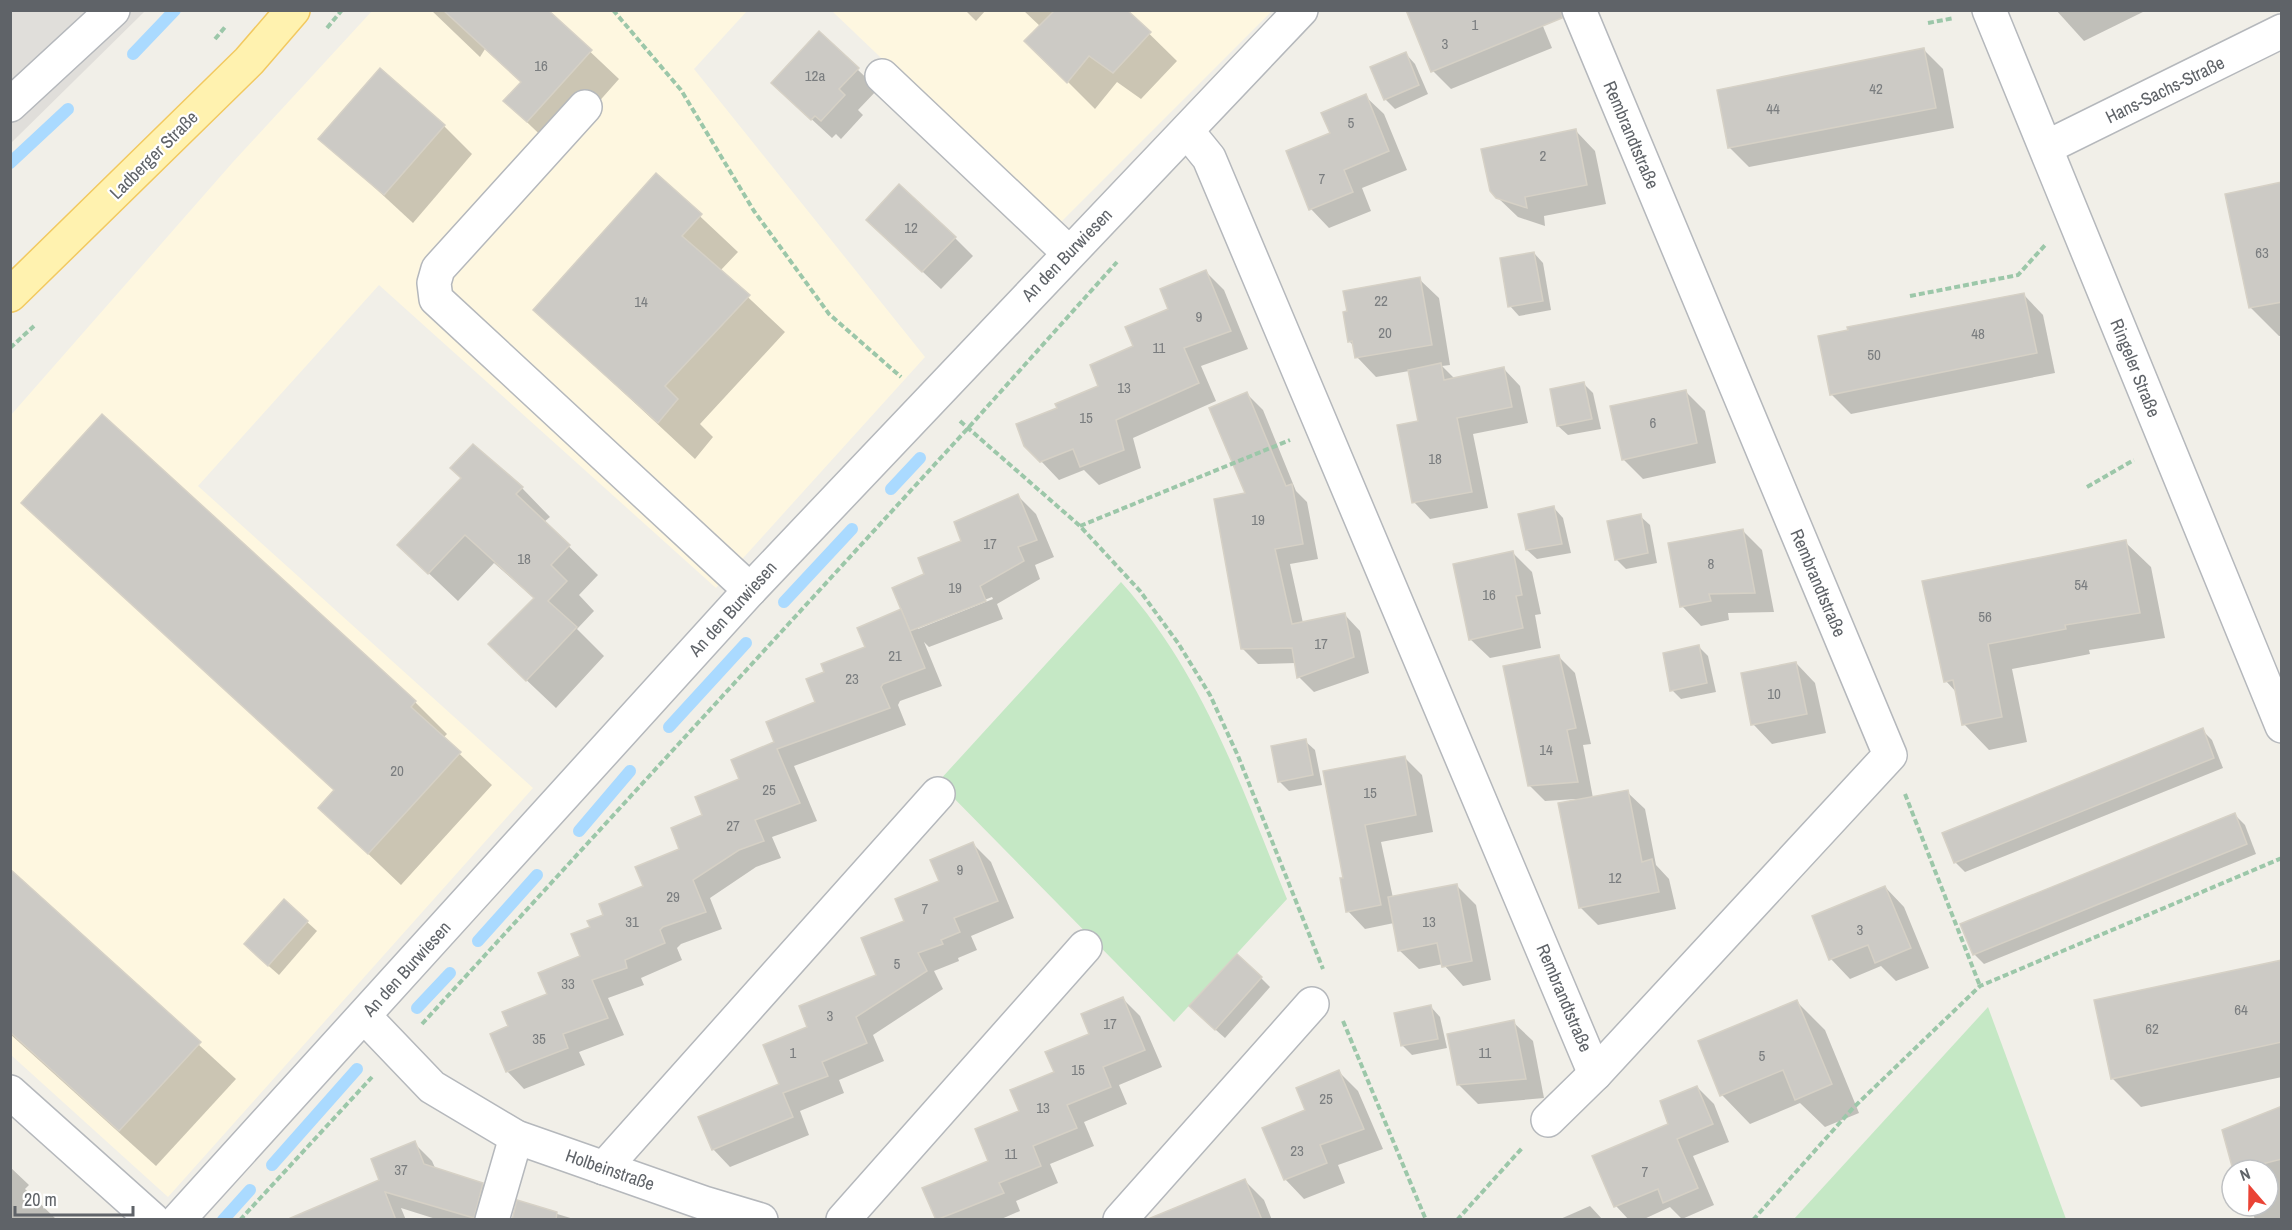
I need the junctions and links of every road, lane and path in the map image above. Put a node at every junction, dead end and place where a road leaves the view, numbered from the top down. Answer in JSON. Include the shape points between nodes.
{"nodes":[{"id":1,"x":113,"y":10,"type":"edge"},
{"id":2,"x":293,"y":10,"type":"edge"},
{"id":3,"x":613,"y":10,"type":"edge"},
{"id":4,"x":1301,"y":10,"type":"edge"},
{"id":5,"x":1579,"y":10,"type":"edge"},
{"id":6,"x":1989,"y":10,"type":"edge"},
{"id":7,"x":2282,"y":31,"type":"edge"},
{"id":8,"x":882,"y":76,"type":"dead end"},
{"id":9,"x":10,"y":105,"type":"edge"},
{"id":10,"x":585,"y":107,"type":"dead end"},
{"id":11,"x":1187,"y":131,"type":"junction"},
{"id":12,"x":2047,"y":147,"type":"junction"},
{"id":13,"x":2076,"y":221,"type":"junction"},
{"id":14,"x":1069,"y":253,"type":"junction"},
{"id":15,"x":1124,"y":254,"type":"dead end"},
{"id":16,"x":10,"y":295,"type":"edge"},
{"id":17,"x":1910,"y":296,"type":"dead end"},
{"id":18,"x":928,"y":400,"type":"junction"},
{"id":19,"x":1324,"y":426,"type":"junction"},
{"id":20,"x":969,"y":427,"type":"junction"},
{"id":21,"x":2166,"y":443,"type":"junction"},
{"id":22,"x":2087,"y":487,"type":"dead end"},
{"id":23,"x":1080,"y":526,"type":"junction"},
{"id":24,"x":750,"y":590,"type":"junction"},
{"id":25,"x":2282,"y":726,"type":"edge"},
{"id":26,"x":1890,"y":755,"type":"junction"},
{"id":27,"x":938,"y":794,"type":"dead end"},
{"id":28,"x":2282,"y":858,"type":"edge"},
{"id":29,"x":1085,"y":947,"type":"dead end"},
{"id":30,"x":1323,"y":970,"type":"dead end"},
{"id":31,"x":1980,"y":986,"type":"junction"},
{"id":32,"x":1326,"y":1009,"type":"joint"},
{"id":33,"x":364,"y":1016,"type":"junction"},
{"id":34,"x":398,"y":1050,"type":"junction"},
{"id":35,"x":1595,"y":1074,"type":"junction"},
{"id":36,"x":10,"y":1092,"type":"edge"},
{"id":37,"x":1548,"y":1120,"type":"joint"},
{"id":38,"x":516,"y":1137,"type":"junction"},
{"id":39,"x":604,"y":1168,"type":"junction"},
{"id":40,"x":701,"y":1211,"type":"edge"},
{"id":41,"x":153,"y":1220,"type":"edge"},
{"id":42,"x":178,"y":1220,"type":"edge"},
{"id":43,"x":240,"y":1220,"type":"edge"},
{"id":44,"x":492,"y":1220,"type":"edge"},
{"id":45,"x":761,"y":1220,"type":"edge"},
{"id":46,"x":843,"y":1220,"type":"edge"},
{"id":47,"x":1120,"y":1220,"type":"edge"},
{"id":48,"x":1426,"y":1220,"type":"edge"},
{"id":49,"x":1457,"y":1220,"type":"edge"},
{"id":50,"x":1753,"y":1220,"type":"edge"}],
"edges":[{"from":1,"to":9,"type":"street"},
{"from":2,"to":16,"type":"main road","name":"Ladberger Straße","via":[[249,61]]},
{"from":3,"to":18,"type":"path","via":[[681,90],[754,211],[829,314]]},
{"from":4,"to":11,"type":"street","name":"An den Burwiesen"},
{"from":5,"to":26,"type":"street","name":"Rembrandtstraße"},
{"from":6,"to":12,"type":"street","name":"Ringeler Straße"},
{"from":7,"to":12,"type":"street","name":"Hans-Sachs-Straße"},
{"from":8,"to":14,"type":"street"},
{"from":10,"to":24,"type":"street","via":[[438,268],[434,283],[436,299]]},
{"from":11,"to":14,"type":"street","name":"An den Burwiesen"},
{"from":11,"to":19,"type":"street","name":"Rembrandtstraße","via":[[1209,158]]},
{"from":12,"to":13,"type":"street","name":"Ringeler Straße"},
{"from":13,"to":17,"type":"path","via":[[2060,228],[2018,275]]},
{"from":13,"to":21,"type":"street","name":"Ringeler Straße"},
{"from":14,"to":18,"type":"street","name":"An den Burwiesen"},
{"from":15,"to":20,"type":"path"},
{"from":18,"to":20,"type":"path"},
{"from":18,"to":24,"type":"street","name":"An den Burwiesen"},
{"from":19,"to":23,"type":"path"},
{"from":19,"to":35,"type":"street","name":"Rembrandtstraße"},
{"from":20,"to":23,"type":"path"},
{"from":20,"to":34,"type":"path"},
{"from":21,"to":22,"type":"path"},
{"from":21,"to":25,"type":"street","name":"Ringeler Straße"},
{"from":23,"to":30,"type":"path","via":[[1154,609],[1210,695]]},
{"from":24,"to":33,"type":"street","name":"An den Burwiesen"},
{"from":26,"to":31,"type":"path"},
{"from":26,"to":35,"type":"street","name":"Rembrandtstraße"},
{"from":27,"to":39,"type":"street"},
{"from":28,"to":31,"type":"path"},
{"from":29,"to":46,"type":"street"},
{"from":31,"to":50,"type":"path","via":[[1853,1108]]},
{"from":32,"to":47,"type":"street"},
{"from":32,"to":48,"type":"path"},
{"from":33,"to":34,"type":"street","name":"Holbeinstraße"},
{"from":33,"to":42,"type":"street","name":"An den Burwiesen"},
{"from":34,"to":38,"type":"street","name":"Holbeinstraße","via":[[432,1087]]},
{"from":34,"to":43,"type":"path"},
{"from":35,"to":37,"type":"street","name":"Rembrandtstraße"},
{"from":36,"to":41,"type":"street"},
{"from":37,"to":49,"type":"path"},
{"from":38,"to":39,"type":"street","name":"Holbeinstraße"},
{"from":38,"to":44,"type":"street"},
{"from":39,"to":40,"type":"street","name":"Holbeinstraße"},
{"from":40,"to":45,"type":"street","name":"Holbeinstraße"}]}
